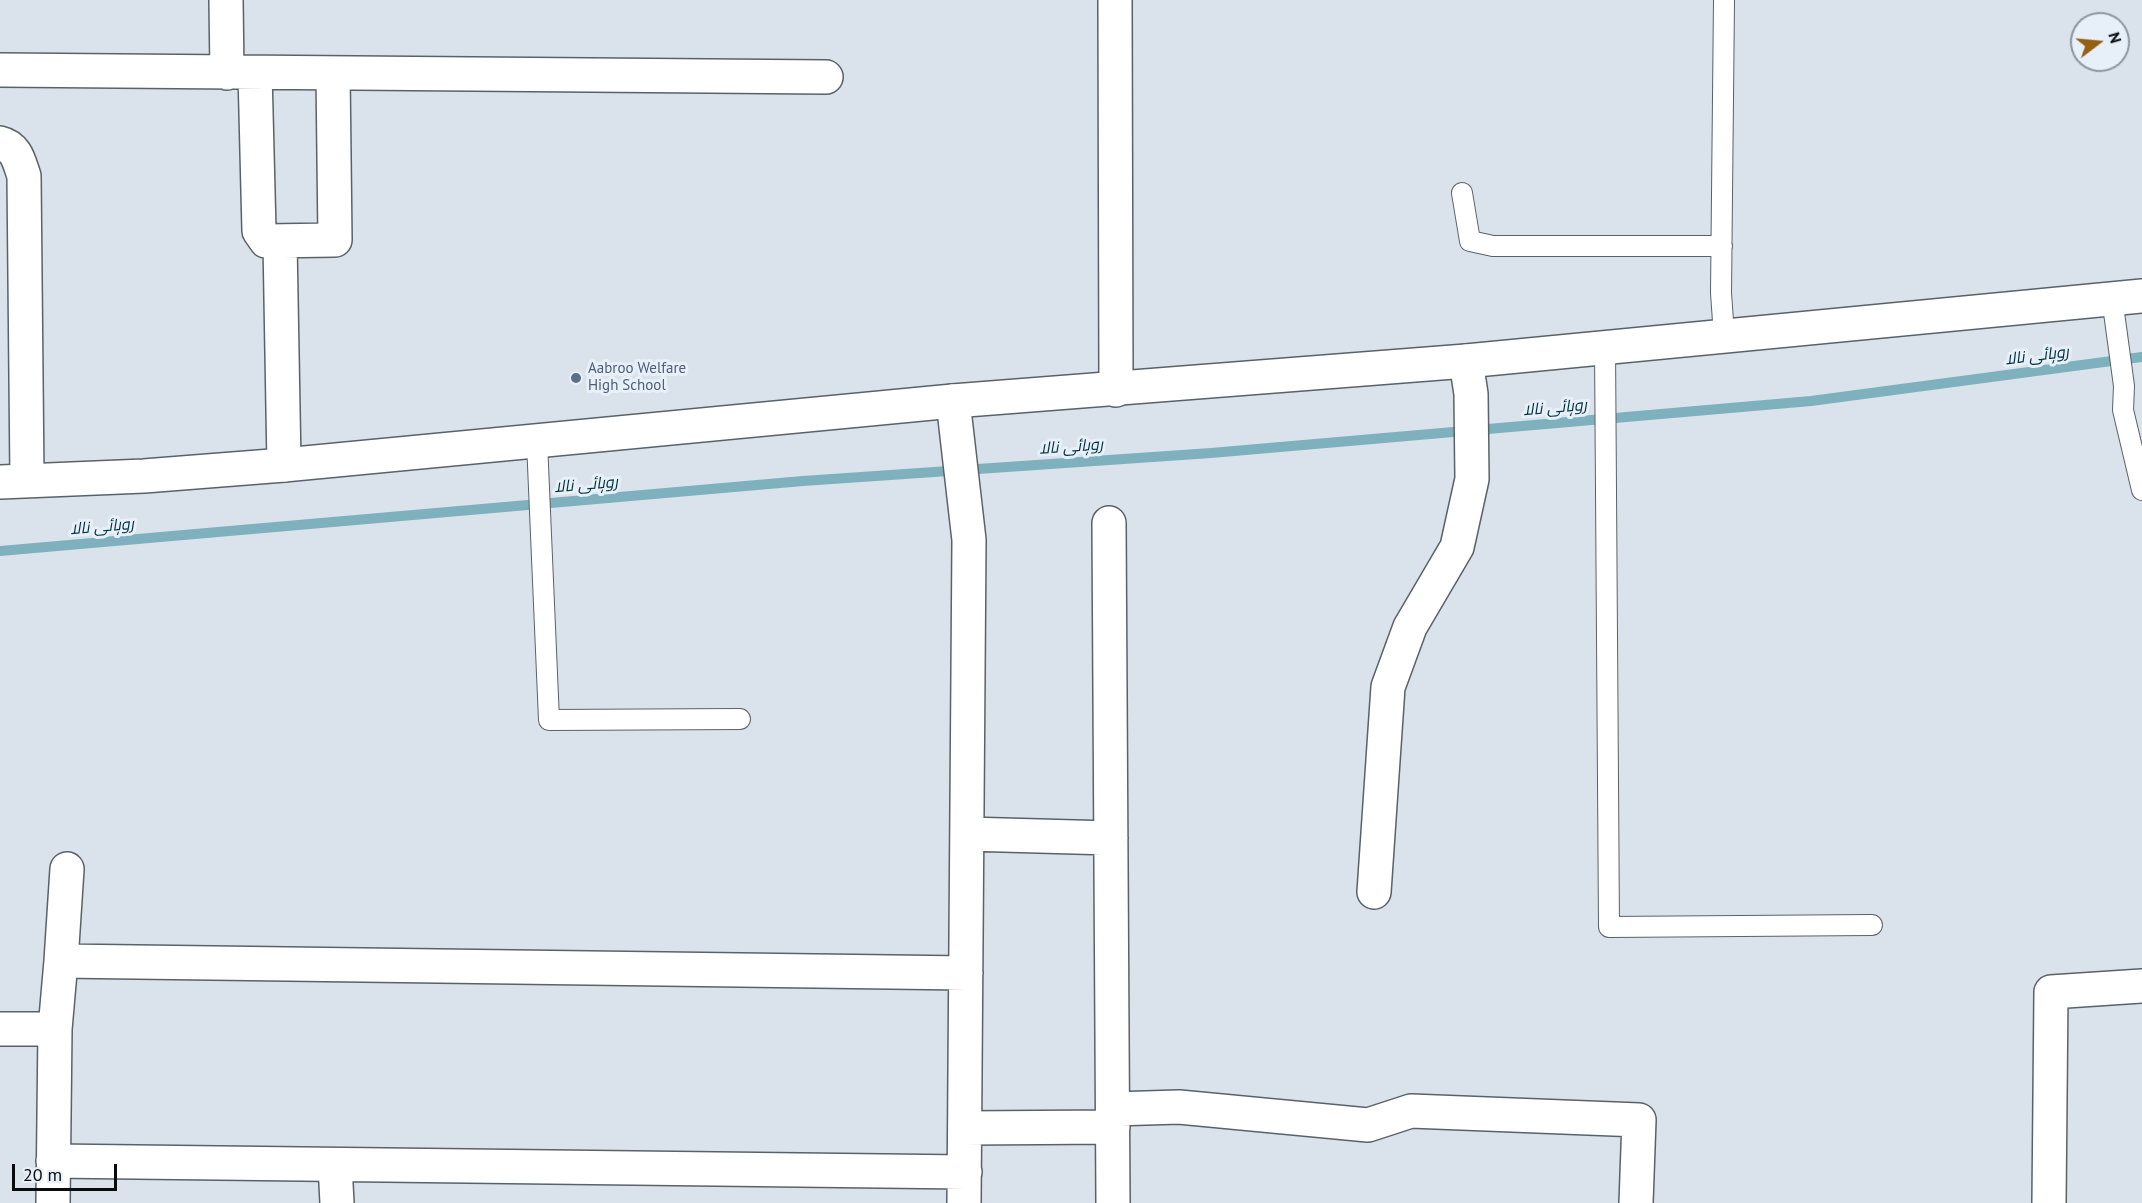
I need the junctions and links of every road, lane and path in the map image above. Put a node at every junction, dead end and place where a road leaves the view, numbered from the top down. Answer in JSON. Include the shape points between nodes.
{"nodes":[{"id":1,"x":226,"y":0,"type":"edge"},
{"id":2,"x":1115,"y":0,"type":"edge"},
{"id":3,"x":1724,"y":0,"type":"edge"},
{"id":4,"x":0,"y":70,"type":"edge"},
{"id":5,"x":241,"y":73,"type":"junction"},
{"id":6,"x":333,"y":73,"type":"junction"},
{"id":7,"x":826,"y":77,"type":"dead end"},
{"id":8,"x":0,"y":143,"type":"edge"},
{"id":9,"x":1462,"y":193,"type":"dead end"},
{"id":10,"x":280,"y":242,"type":"junction"},
{"id":11,"x":1722,"y":246,"type":"junction"},
{"id":12,"x":12,"y":297,"type":"edge"},
{"id":13,"x":2123,"y":304,"type":"edge"},
{"id":14,"x":1724,"y":335,"type":"junction"},
{"id":15,"x":1605,"y":355,"type":"junction"},
{"id":16,"x":1467,"y":361,"type":"junction"},
{"id":17,"x":1116,"y":390,"type":"junction"},
{"id":18,"x":955,"y":412,"type":"junction"},
{"id":19,"x":538,"y":448,"type":"junction"},
{"id":20,"x":284,"y":465,"type":"junction"},
{"id":21,"x":14,"y":480,"type":"edge"},
{"id":22,"x":2142,"y":490,"type":"edge"},
{"id":23,"x":1109,"y":523,"type":"dead end"},
{"id":24,"x":740,"y":719,"type":"dead end"},
{"id":25,"x":967,"y":834,"type":"junction"},
{"id":26,"x":1111,"y":838,"type":"junction"},
{"id":27,"x":67,"y":869,"type":"dead end"},
{"id":28,"x":1374,"y":892,"type":"dead end"},
{"id":29,"x":1872,"y":925,"type":"dead end"},
{"id":30,"x":61,"y":961,"type":"junction"},
{"id":31,"x":966,"y":973,"type":"junction"},
{"id":32,"x":2142,"y":986,"type":"edge"},
{"id":33,"x":0,"y":1029,"type":"edge"},
{"id":34,"x":55,"y":1029,"type":"junction"},
{"id":35,"x":1113,"y":1118,"type":"junction"},
{"id":36,"x":965,"y":1128,"type":"junction"},
{"id":37,"x":53,"y":1161,"type":"junction"},
{"id":38,"x":335,"y":1165,"type":"junction"},
{"id":39,"x":965,"y":1187,"type":"edge"},
{"id":40,"x":53,"y":1203,"type":"edge"},
{"id":41,"x":337,"y":1203,"type":"edge"},
{"id":42,"x":1113,"y":1203,"type":"edge"},
{"id":43,"x":1636,"y":1203,"type":"edge"},
{"id":44,"x":2049,"y":1203,"type":"edge"}],
"edges":[{"from":1,"to":5,"type":"street"},
{"from":2,"to":17,"type":"street"},
{"from":3,"to":11,"type":"lane"},
{"from":4,"to":5,"type":"street"},
{"from":5,"to":6,"type":"street"},
{"from":5,"to":10,"type":"street","via":[[259,231],[266,241]]},
{"from":6,"to":7,"type":"street"},
{"from":6,"to":10,"type":"street","via":[[335,240]]},
{"from":8,"to":12,"type":"street","via":[[9,145],[18,157],[24,176]]},
{"from":9,"to":11,"type":"lane","via":[[1470,241],[1481,244]]},
{"from":10,"to":20,"type":"street"},
{"from":11,"to":14,"type":"lane"},
{"from":12,"to":21,"type":"street"},
{"from":13,"to":14,"type":"street"},
{"from":13,"to":22,"type":"lane","via":[[2124,410]]},
{"from":14,"to":15,"type":"street"},
{"from":15,"to":16,"type":"street"},
{"from":15,"to":29,"type":"lane","via":[[1609,927]]},
{"from":16,"to":17,"type":"street"},
{"from":16,"to":28,"type":"street","via":[[1472,479],[1457,547],[1410,627],[1388,687]]},
{"from":17,"to":18,"type":"street"},
{"from":18,"to":19,"type":"street"},
{"from":18,"to":25,"type":"street","via":[[969,540]]},
{"from":19,"to":20,"type":"street"},
{"from":19,"to":24,"type":"lane","via":[[549,720]]},
{"from":20,"to":21,"type":"street","via":[[144,476]]},
{"from":23,"to":26,"type":"street"},
{"from":25,"to":26,"type":"street"},
{"from":25,"to":31,"type":"street"},
{"from":26,"to":35,"type":"street"},
{"from":27,"to":30,"type":"street"},
{"from":30,"to":31,"type":"street"},
{"from":30,"to":34,"type":"street"},
{"from":31,"to":36,"type":"street"},
{"from":32,"to":44,"type":"street","via":[[2051,992]]},
{"from":33,"to":34,"type":"street"},
{"from":34,"to":37,"type":"street"},
{"from":35,"to":36,"type":"street"},
{"from":35,"to":42,"type":"street"},
{"from":35,"to":43,"type":"street","via":[[1179,1107],[1368,1125],[1411,1112],[1639,1120]]},
{"from":36,"to":39,"type":"street"},
{"from":37,"to":38,"type":"street"},
{"from":37,"to":40,"type":"street"},
{"from":38,"to":39,"type":"street"},
{"from":38,"to":41,"type":"street"}]}
